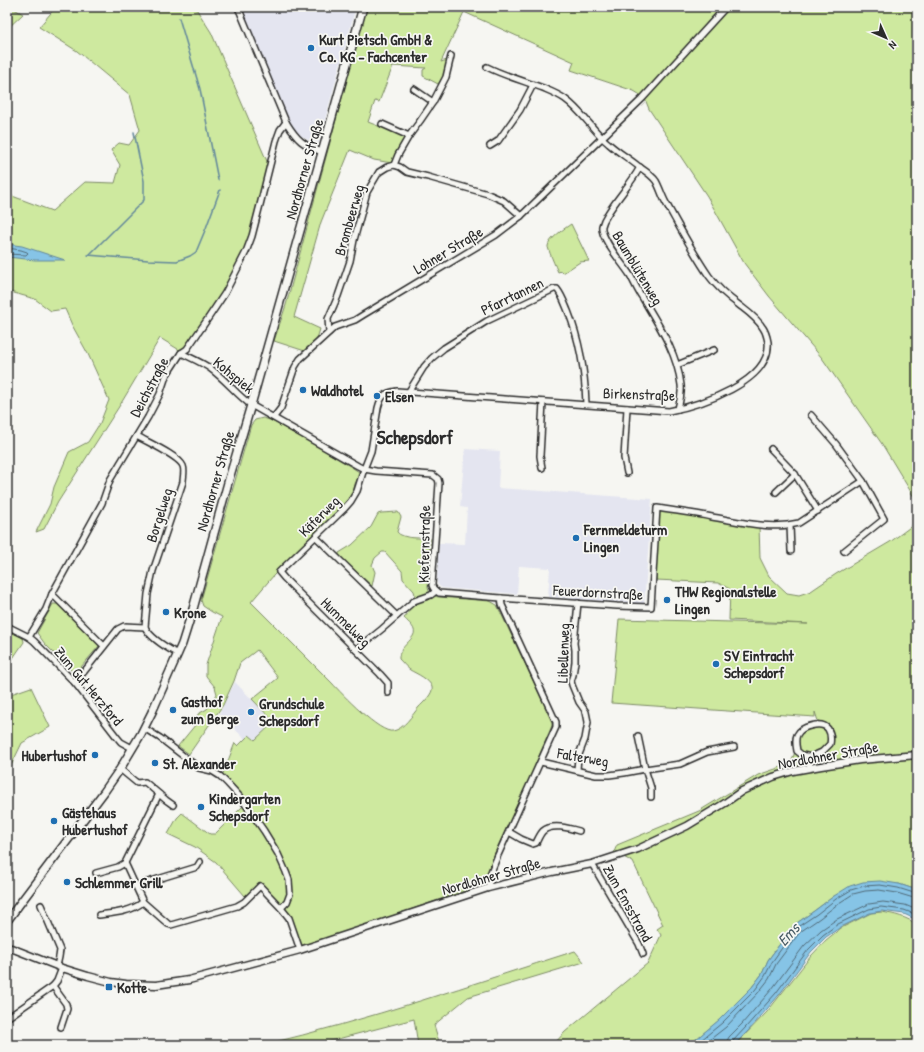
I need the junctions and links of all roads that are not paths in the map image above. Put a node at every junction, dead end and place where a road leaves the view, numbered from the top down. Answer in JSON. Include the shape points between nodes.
{"nodes":[{"id":1,"x":245,"y":7,"type":"edge"},
{"id":2,"x":363,"y":7,"type":"edge"},
{"id":3,"x":726,"y":7,"type":"edge"},
{"id":4,"x":238,"y":8,"type":"edge"},
{"id":5,"x":451,"y":56,"type":"dead end"},
{"id":6,"x":487,"y":67,"type":"dead end"},
{"id":7,"x":533,"y":85,"type":"junction"},
{"id":8,"x":414,"y":89,"type":"dead end"},
{"id":9,"x":433,"y":102,"type":"junction"},
{"id":10,"x":286,"y":122,"type":"junction"},
{"id":11,"x":382,"y":124,"type":"dead end"},
{"id":12,"x":409,"y":136,"type":"junction"},
{"id":13,"x":602,"y":138,"type":"junction"},
{"id":14,"x":490,"y":146,"type":"dead end"},
{"id":15,"x":322,"y":152,"type":"junction"},
{"id":16,"x":394,"y":165,"type":"junction"},
{"id":17,"x":640,"y":167,"type":"junction"},
{"id":18,"x":521,"y":216,"type":"junction"},
{"id":19,"x":329,"y":332,"type":"junction"},
{"id":20,"x":714,"y":350,"type":"dead end"},
{"id":21,"x":181,"y":353,"type":"junction"},
{"id":22,"x":677,"y":364,"type":"junction"},
{"id":23,"x":409,"y":391,"type":"junction"},
{"id":24,"x":543,"y":402,"type":"junction"},
{"id":25,"x":586,"y":404,"type":"junction"},
{"id":26,"x":251,"y":405,"type":"junction"},
{"id":27,"x":627,"y":408,"type":"junction"},
{"id":28,"x":678,"y":409,"type":"junction"},
{"id":29,"x":811,"y":415,"type":"dead end"},
{"id":30,"x":274,"y":417,"type":"junction"},
{"id":31,"x":137,"y":436,"type":"junction"},
{"id":32,"x":771,"y":449,"type":"dead end"},
{"id":33,"x":542,"y":468,"type":"dead end"},
{"id":34,"x":364,"y":469,"type":"junction"},
{"id":35,"x":626,"y":473,"type":"dead end"},
{"id":36,"x":795,"y":474,"type":"junction"},
{"id":37,"x":863,"y":481,"type":"junction"},
{"id":38,"x":776,"y":492,"type":"dead end"},
{"id":39,"x":818,"y":511,"type":"junction"},
{"id":40,"x":790,"y":525,"type":"junction"},
{"id":41,"x":316,"y":537,"type":"junction"},
{"id":42,"x":791,"y":551,"type":"dead end"},
{"id":43,"x":844,"y":551,"type":"dead end"},
{"id":44,"x":279,"y":572,"type":"joint"},
{"id":45,"x":436,"y":591,"type":"junction"},
{"id":46,"x":52,"y":594,"type":"junction"},
{"id":47,"x":501,"y":598,"type":"junction"},
{"id":48,"x":578,"y":603,"type":"junction"},
{"id":49,"x":397,"y":616,"type":"junction"},
{"id":50,"x":7,"y":626,"type":"edge"},
{"id":51,"x":145,"y":627,"type":"junction"},
{"id":52,"x":30,"y":638,"type":"junction"},
{"id":53,"x":104,"y":646,"type":"junction"},
{"id":54,"x":356,"y":650,"type":"junction"},
{"id":55,"x":178,"y":654,"type":"junction"},
{"id":56,"x":75,"y":683,"type":"junction"},
{"id":57,"x":388,"y":693,"type":"dead end"},
{"id":58,"x":144,"y":728,"type":"junction"},
{"id":59,"x":638,"y":736,"type":"dead end"},
{"id":60,"x":734,"y":747,"type":"dead end"},
{"id":61,"x":132,"y":748,"type":"junction"},
{"id":62,"x":917,"y":755,"type":"edge"},
{"id":63,"x":811,"y":757,"type":"junction"},
{"id":64,"x":541,"y":762,"type":"junction"},
{"id":65,"x":809,"y":768,"type":"junction"},
{"id":66,"x":120,"y":769,"type":"junction"},
{"id":67,"x":644,"y":769,"type":"junction"},
{"id":68,"x":577,"y":770,"type":"junction"},
{"id":69,"x":159,"y":794,"type":"junction"},
{"id":70,"x":651,"y":797,"type":"dead end"},
{"id":71,"x":173,"y":805,"type":"dead end"},
{"id":72,"x":579,"y":831,"type":"dead end"},
{"id":73,"x":509,"y":832,"type":"junction"},
{"id":74,"x":200,"y":862,"type":"dead end"},
{"id":75,"x":125,"y":864,"type":"junction"},
{"id":76,"x":592,"y":864,"type":"junction"},
{"id":77,"x":96,"y":873,"type":"dead end"},
{"id":78,"x":135,"y":886,"type":"junction"},
{"id":79,"x":488,"y":888,"type":"junction"},
{"id":80,"x":143,"y":902,"type":"junction"},
{"id":81,"x":41,"y":905,"type":"dead end"},
{"id":82,"x":281,"y":908,"type":"junction"},
{"id":83,"x":99,"y":915,"type":"dead end"},
{"id":84,"x":7,"y":922,"type":"edge"},
{"id":85,"x":7,"y":948,"type":"edge"},
{"id":86,"x":300,"y":950,"type":"junction"},
{"id":87,"x":642,"y":954,"type":"dead end"},
{"id":88,"x":60,"y":967,"type":"junction"},
{"id":89,"x":53,"y":986,"type":"junction"},
{"id":90,"x":7,"y":1018,"type":"edge"},
{"id":91,"x":61,"y":1027,"type":"dead end"}],
"edges":[{"from":1,"to":4,"type":"street"},
{"from":2,"to":15,"type":"main road","name":"Nordhorner Straße"},
{"from":3,"to":13,"type":"street","name":"Lohner Straße","via":[[642,99]]},
{"from":4,"to":10,"type":"street"},
{"from":5,"to":9,"type":"street","via":[[446,77]]},
{"from":6,"to":7,"type":"street","name":"Birkenstraße"},
{"from":7,"to":13,"type":"street","name":"Birkenstraße","via":[[564,98]]},
{"from":7,"to":14,"type":"street","via":[[520,110],[498,141]]},
{"from":8,"to":9,"type":"street"},
{"from":9,"to":12,"type":"street"},
{"from":10,"to":15,"type":"street","via":[[301,142]]},
{"from":10,"to":21,"type":"street","name":"Deichstraße","via":[[276,141],[246,252],[225,293],[187,349]]},
{"from":11,"to":12,"type":"street"},
{"from":12,"to":16,"type":"street"},
{"from":13,"to":17,"type":"street","name":"Birkenstraße"},
{"from":13,"to":18,"type":"street","name":"Lohner Straße"},
{"from":15,"to":26,"type":"main road","name":"Nordhorner Straße"},
{"from":16,"to":18,"type":"street","via":[[408,172],[488,194],[504,201]]},
{"from":16,"to":19,"type":"street","name":"Brombeerweg","via":[[379,172],[367,192],[350,261],[328,319]]},
{"from":17,"to":22,"type":"street","name":"Baumblütenweg","via":[[609,212],[602,224],[602,231],[664,333]]},
{"from":17,"to":28,"type":"street","name":"Birkenstraße","via":[[656,182],[684,235],[711,278],[759,322],[767,339],[766,359],[748,380],[711,399]]},
{"from":18,"to":19,"type":"street","name":"Lohner Straße","via":[[496,235],[363,315]]},
{"from":19,"to":30,"type":"street","name":"Lohner Straße","via":[[300,359],[281,408]]},
{"from":20,"to":22,"type":"street"},
{"from":21,"to":26,"type":"street","name":"Kohspiek","via":[[210,368]]},
{"from":21,"to":31,"type":"street","name":"Deichstraße","via":[[166,376],[160,394]]},
{"from":22,"to":28,"type":"street","name":"Baumblütenweg","via":[[681,385]]},
{"from":23,"to":24,"type":"street","name":"Birkenstraße"},
{"from":23,"to":25,"type":"street","name":"Pfarrtannen","via":[[424,367],[450,344],[487,321],[557,289],[566,304],[578,340]]},
{"from":23,"to":34,"type":"street","name":"Birkenstraße","via":[[397,390],[382,396],[371,451]]},
{"from":24,"to":25,"type":"street","name":"Birkenstraße"},
{"from":24,"to":33,"type":"street","via":[[540,456]]},
{"from":25,"to":27,"type":"street","name":"Birkenstraße"},
{"from":26,"to":30,"type":"street","name":"Kiefernstraße"},
{"from":26,"to":55,"type":"main road","name":"Nordhorner Straße"},
{"from":27,"to":28,"type":"street","name":"Birkenstraße"},
{"from":27,"to":35,"type":"street","via":[[624,458]]},
{"from":29,"to":37,"type":"street"},
{"from":30,"to":34,"type":"street","name":"Kiefernstraße"},
{"from":31,"to":46,"type":"street","name":"Deichstraße","via":[[110,480],[102,503]]},
{"from":31,"to":51,"type":"street","name":"Borgelweg","via":[[174,456],[184,469],[183,482],[153,571]]},
{"from":32,"to":36,"type":"street"},
{"from":34,"to":41,"type":"street","name":"Käferweg","via":[[351,501]]},
{"from":34,"to":45,"type":"street","name":"Kiefernstraße","via":[[433,475],[438,479],[432,585]]},
{"from":36,"to":38,"type":"street"},
{"from":36,"to":39,"type":"street"},
{"from":37,"to":39,"type":"street","name":"Feuerdornstraße"},
{"from":37,"to":43,"type":"street","via":[[884,519]]},
{"from":39,"to":40,"type":"street","name":"Feuerdornstraße","via":[[799,523]]},
{"from":40,"to":42,"type":"street"},
{"from":40,"to":48,"type":"street","name":"Feuerdornstraße","via":[[759,526],[657,508],[651,607]]},
{"from":41,"to":44,"type":"street","name":"Käferweg"},
{"from":41,"to":49,"type":"street"},
{"from":44,"to":54,"type":"street","name":"Hummelweg"},
{"from":45,"to":47,"type":"street","name":"Kiefernstraße"},
{"from":45,"to":49,"type":"street","via":[[414,601]]},
{"from":46,"to":52,"type":"street","name":"Deichstraße"},
{"from":46,"to":53,"type":"street"},
{"from":47,"to":48,"type":"street","name":"Feuerdornstraße"},
{"from":47,"to":64,"type":"street","via":[[556,722]]},
{"from":48,"to":68,"type":"street","name":"Libellenweg","via":[[575,662],[571,681],[588,722]]},
{"from":49,"to":54,"type":"street"},
{"from":50,"to":52,"type":"street","name":"Zum Gut Herzford"},
{"from":51,"to":53,"type":"street","via":[[124,626],[118,629]]},
{"from":51,"to":55,"type":"street","via":[[152,636]]},
{"from":52,"to":56,"type":"street","name":"Zum Gut Herzford"},
{"from":53,"to":56,"type":"street"},
{"from":54,"to":57,"type":"street","name":"Hummelweg","via":[[388,683]]},
{"from":55,"to":58,"type":"main road","name":"Nordhorner Straße"},
{"from":56,"to":61,"type":"street","name":"Zum Gut Herzford","via":[[121,742]]},
{"from":58,"to":61,"type":"main road","name":"Nordhorner Straße"},
{"from":58,"to":82,"type":"street","via":[[199,768],[220,776],[241,798],[278,854],[286,872],[290,894]]},
{"from":59,"to":67,"type":"street"},
{"from":60,"to":67,"type":"street","name":"Falterweg","via":[[707,752],[680,764]]},
{"from":61,"to":66,"type":"main road","name":"Nordhorner Straße"},
{"from":62,"to":65,"type":"street","name":"Nordlohner Straße"},
{"from":63,"to":63,"type":"street","via":[[822,752],[830,744],[830,734],[825,726],[806,727],[796,738],[797,751]]},
{"from":63,"to":65,"type":"street"},
{"from":64,"to":68,"type":"street","name":"Falterweg"},
{"from":64,"to":73,"type":"street"},
{"from":65,"to":76,"type":"street","name":"Nordlohner Straße","via":[[773,777],[742,791],[687,826],[638,849]]},
{"from":66,"to":69,"type":"street","via":[[137,783],[145,782]]},
{"from":66,"to":84,"type":"main road","name":"Nordhorner Straße"},
{"from":67,"to":68,"type":"street","name":"Falterweg","via":[[603,776]]},
{"from":67,"to":70,"type":"street","via":[[651,788]]},
{"from":69,"to":71,"type":"street"},
{"from":69,"to":75,"type":"street"},
{"from":72,"to":73,"type":"street","via":[[561,826],[544,830],[533,844]]},
{"from":73,"to":79,"type":"street","via":[[491,872]]},
{"from":74,"to":78,"type":"street","via":[[197,867]]},
{"from":75,"to":77,"type":"street"},
{"from":75,"to":78,"type":"street"},
{"from":76,"to":79,"type":"street","name":"Nordlohner Straße"},
{"from":76,"to":87,"type":"street","name":"Zum Emsstrand","via":[[639,944]]},
{"from":78,"to":80,"type":"street"},
{"from":79,"to":86,"type":"street","name":"Nordlohner Straße"},
{"from":80,"to":82,"type":"street","via":[[171,925],[237,906],[260,886]]},
{"from":80,"to":83,"type":"street","via":[[123,911]]},
{"from":81,"to":88,"type":"street","via":[[60,950]]},
{"from":82,"to":86,"type":"street","via":[[289,918]]},
{"from":85,"to":88,"type":"street","name":"Nordlohner Straße"},
{"from":86,"to":88,"type":"street","name":"Nordlohner Straße","via":[[222,972],[163,984],[111,982]]},
{"from":88,"to":89,"type":"street","via":[[60,976]]},
{"from":89,"to":90,"type":"street"},
{"from":89,"to":91,"type":"street","via":[[67,1009]]}]}
